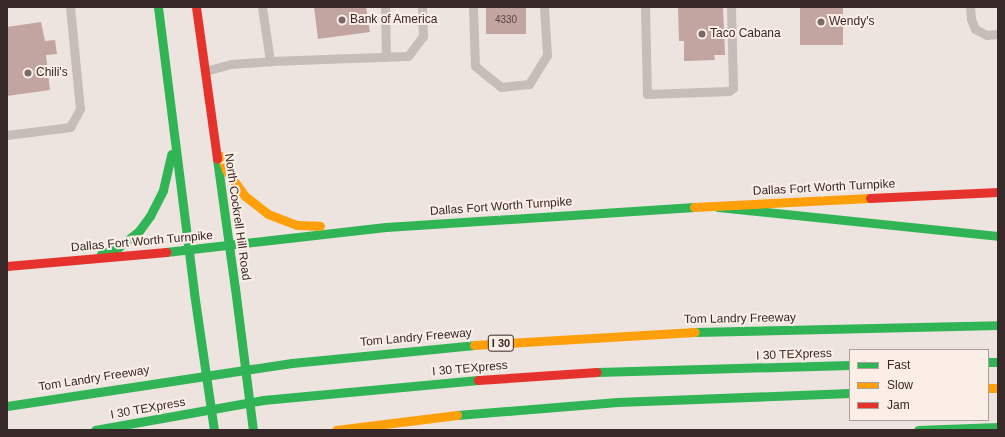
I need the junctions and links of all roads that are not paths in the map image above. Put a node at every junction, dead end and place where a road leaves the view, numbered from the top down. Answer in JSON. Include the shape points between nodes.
{"nodes":[{"id":1,"x":70,"y":7,"type":"edge"},
{"id":2,"x":158,"y":7,"type":"edge"},
{"id":3,"x":196,"y":7,"type":"edge"},
{"id":4,"x":262,"y":7,"type":"edge"},
{"id":5,"x":385,"y":7,"type":"edge"},
{"id":6,"x":422,"y":7,"type":"edge"},
{"id":7,"x":473,"y":7,"type":"edge"},
{"id":8,"x":544,"y":7,"type":"edge"},
{"id":9,"x":645,"y":7,"type":"edge"},
{"id":10,"x":731,"y":7,"type":"edge"},
{"id":11,"x":970,"y":7,"type":"edge"},
{"id":12,"x":998,"y":34,"type":"edge"},
{"id":13,"x":386,"y":57,"type":"junction"},
{"id":14,"x":270,"y":61,"type":"junction"},
{"id":15,"x":204,"y":71,"type":"junction"},
{"id":16,"x":213,"y":133,"type":"junction"},
{"id":17,"x":7,"y":135,"type":"edge"},
{"id":18,"x":174,"y":141,"type":"junction"},
{"id":19,"x":998,"y":192,"type":"edge"},
{"id":20,"x":718,"y":207,"type":"junction"},
{"id":21,"x":369,"y":229,"type":"junction"},
{"id":22,"x":998,"y":236,"type":"edge"},
{"id":23,"x":228,"y":245,"type":"junction"},
{"id":24,"x":188,"y":250,"type":"junction"},
{"id":25,"x":90,"y":259,"type":"junction"},
{"id":26,"x":7,"y":266,"type":"edge"},
{"id":27,"x":998,"y":326,"type":"edge"},
{"id":28,"x":849,"y":365,"type":"edge"},
{"id":29,"x":849,"y":393,"type":"edge"},
{"id":30,"x":7,"y":406,"type":"edge"},
{"id":31,"x":998,"y":427,"type":"edge"},
{"id":32,"x":95,"y":430,"type":"edge"},
{"id":33,"x":214,"y":430,"type":"edge"},
{"id":34,"x":253,"y":430,"type":"edge"},
{"id":35,"x":336,"y":430,"type":"edge"},
{"id":36,"x":918,"y":430,"type":"edge"}],
"edges":[{"from":1,"to":17,"type":"lane","via":[[80,109],[70,127]]},
{"from":2,"to":18,"type":"main road"},
{"from":3,"to":15,"type":"main road","name":"North Cockrell Hill Road"},
{"from":4,"to":14,"type":"lane"},
{"from":5,"to":13,"type":"lane"},
{"from":6,"to":13,"type":"lane","via":[[423,36],[408,56]]},
{"from":7,"to":8,"type":"lane","via":[[475,66],[501,87],[529,84],[546,55]]},
{"from":9,"to":10,"type":"lane","via":[[647,94],[729,91],[733,88]]},
{"from":11,"to":12,"type":"lane","via":[[975,29],[987,35]]},
{"from":13,"to":14,"type":"lane"},
{"from":14,"to":15,"type":"lane","via":[[231,64]]},
{"from":15,"to":16,"type":"main road","name":"North Cockrell Hill Road"},
{"from":16,"to":21,"type":"main road","via":[[226,170],[245,196],[268,214],[297,225]]},
{"from":16,"to":23,"type":"main road","name":"North Cockrell Hill Road"},
{"from":18,"to":24,"type":"main road"},
{"from":18,"to":25,"type":"main road","via":[[162,190],[139,231],[119,247]]},
{"from":19,"to":20,"type":"main road","name":"Dallas Fort Worth Turnpike","via":[[853,197]]},
{"from":20,"to":21,"type":"main road","name":"Dallas Fort Worth Turnpike","via":[[610,211]]},
{"from":20,"to":22,"type":"main road"},
{"from":21,"to":23,"type":"main road","name":"Dallas Fort Worth Turnpike"},
{"from":23,"to":24,"type":"main road","name":"Dallas Fort Worth Turnpike"},
{"from":23,"to":34,"type":"main road","name":"North Cockrell Hill Road","bridge":true},
{"from":24,"to":25,"type":"main road","name":"Dallas Fort Worth Turnpike"},
{"from":24,"to":33,"type":"main road","bridge":true},
{"from":25,"to":26,"type":"main road","name":"Dallas Fort Worth Turnpike"},
{"from":27,"to":30,"type":"main road","name":"Tom Landry Freeway","number":"I 30","via":[[694,332],[564,338],[427,349],[277,365]]},
{"from":28,"to":32,"type":"main road","name":"I 30 TEXpress","via":[[546,374],[263,400]]},
{"from":29,"to":35,"type":"main road","via":[[617,402],[435,417]]},
{"from":31,"to":36,"type":"main road"}]}
